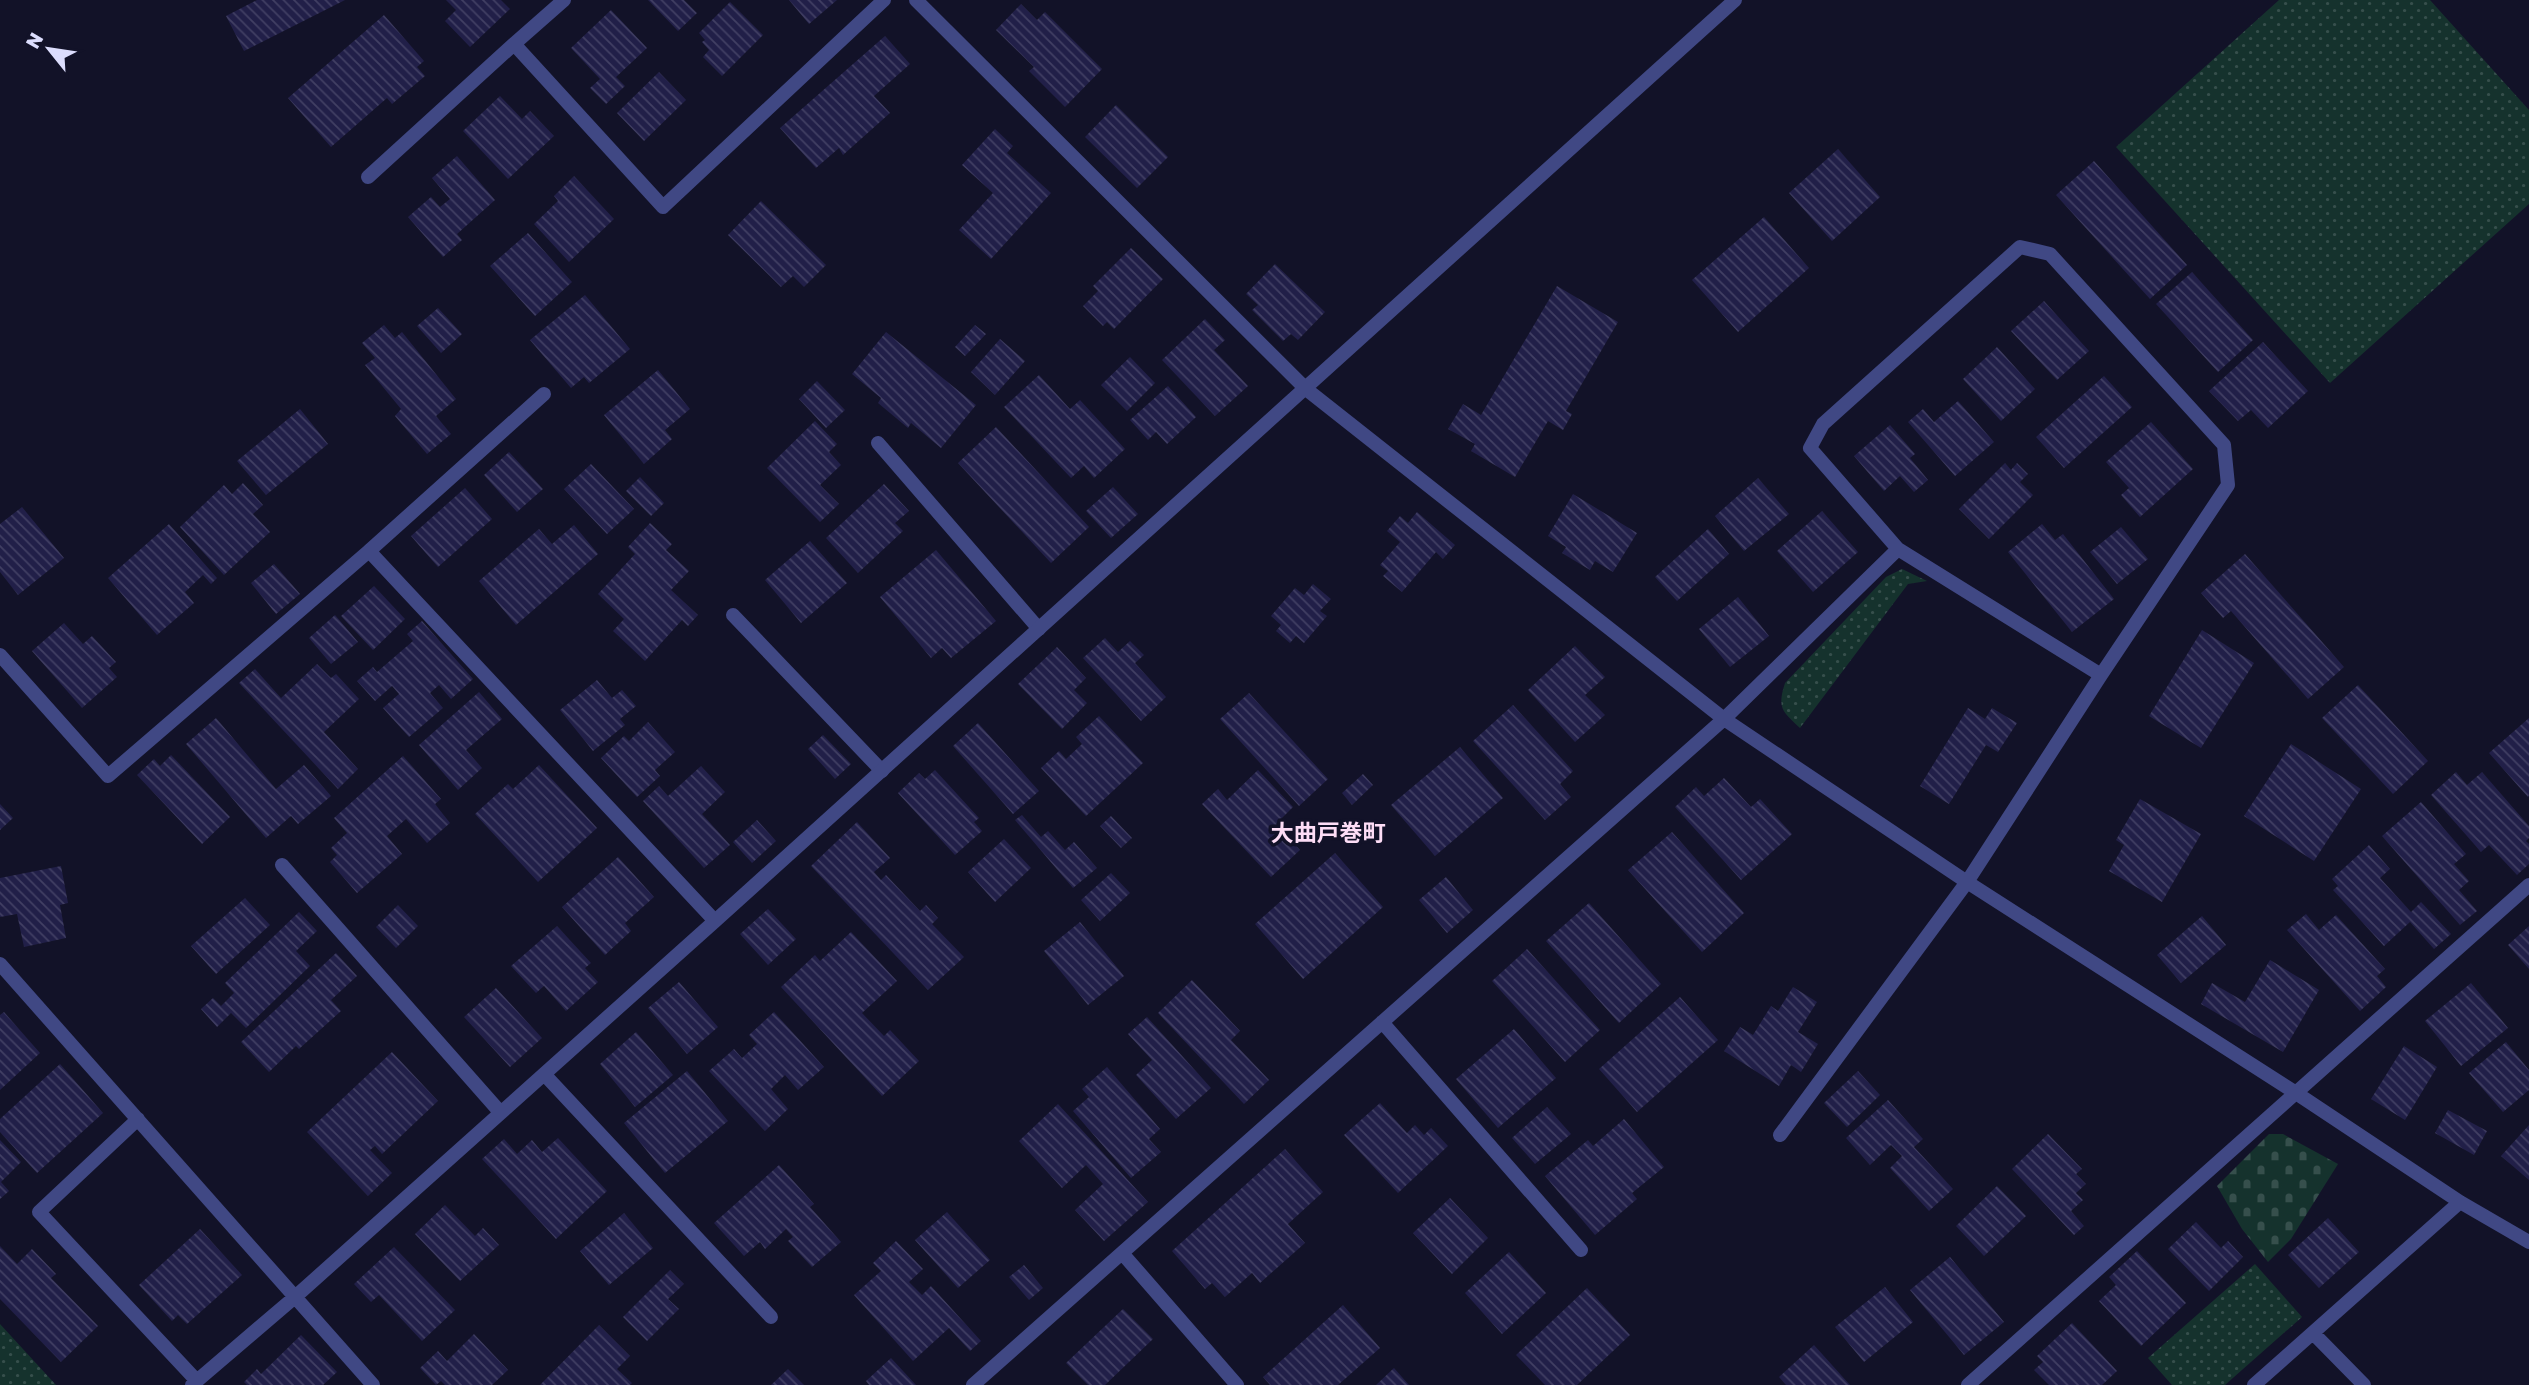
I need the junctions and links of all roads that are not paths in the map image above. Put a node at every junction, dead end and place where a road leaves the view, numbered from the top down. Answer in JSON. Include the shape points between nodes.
{"nodes":[{"id":1,"x":564,"y":0,"type":"edge"},
{"id":2,"x":884,"y":0,"type":"edge"},
{"id":3,"x":916,"y":0,"type":"edge"},
{"id":4,"x":1735,"y":0,"type":"edge"},
{"id":5,"x":514,"y":44,"type":"junction"},
{"id":6,"x":368,"y":177,"type":"dead end"},
{"id":7,"x":1306,"y":389,"type":"junction"},
{"id":8,"x":544,"y":394,"type":"dead end"},
{"id":9,"x":878,"y":443,"type":"dead end"},
{"id":10,"x":1898,"y":549,"type":"junction"},
{"id":11,"x":369,"y":551,"type":"junction"},
{"id":12,"x":733,"y":615,"type":"dead end"},
{"id":13,"x":1039,"y":629,"type":"junction"},
{"id":14,"x":0,"y":655,"type":"edge"},
{"id":15,"x":2101,"y":675,"type":"junction"},
{"id":16,"x":1724,"y":719,"type":"junction"},
{"id":17,"x":882,"y":771,"type":"junction"},
{"id":18,"x":282,"y":866,"type":"dead end"},
{"id":19,"x":1967,"y":882,"type":"junction"},
{"id":20,"x":2529,"y":885,"type":"edge"},
{"id":21,"x":715,"y":921,"type":"junction"},
{"id":22,"x":0,"y":964,"type":"edge"},
{"id":23,"x":1382,"y":1022,"type":"junction"},
{"id":24,"x":544,"y":1074,"type":"junction"},
{"id":25,"x":2296,"y":1093,"type":"junction"},
{"id":26,"x":500,"y":1112,"type":"junction"},
{"id":27,"x":138,"y":1119,"type":"junction"},
{"id":28,"x":1780,"y":1135,"type":"dead end"},
{"id":29,"x":2460,"y":1202,"type":"junction"},
{"id":30,"x":2529,"y":1242,"type":"edge"},
{"id":31,"x":1581,"y":1250,"type":"dead end"},
{"id":32,"x":1122,"y":1253,"type":"junction"},
{"id":33,"x":295,"y":1297,"type":"junction"},
{"id":34,"x":771,"y":1317,"type":"dead end"},
{"id":35,"x":2313,"y":1333,"type":"junction"},
{"id":36,"x":194,"y":1383,"type":"edge"},
{"id":37,"x":373,"y":1385,"type":"edge"},
{"id":38,"x":973,"y":1385,"type":"edge"},
{"id":39,"x":1237,"y":1385,"type":"edge"},
{"id":40,"x":1968,"y":1385,"type":"edge"},
{"id":41,"x":2254,"y":1385,"type":"edge"},
{"id":42,"x":2364,"y":1385,"type":"edge"}],
"edges":[{"from":1,"to":5,"type":"street"},
{"from":2,"to":5,"type":"street","via":[[663,207]]},
{"from":3,"to":7,"type":"street"},
{"from":4,"to":7,"type":"street"},
{"from":5,"to":6,"type":"street"},
{"from":7,"to":13,"type":"street"},
{"from":7,"to":16,"type":"street"},
{"from":8,"to":11,"type":"street"},
{"from":9,"to":13,"type":"street"},
{"from":10,"to":15,"type":"street"},
{"from":10,"to":15,"type":"street","via":[[1810,448],[1823,424],[2020,247],[2049,254],[2224,445],[2228,485]]},
{"from":10,"to":16,"type":"street"},
{"from":11,"to":14,"type":"street","via":[[108,776]]},
{"from":11,"to":21,"type":"street"},
{"from":12,"to":17,"type":"street"},
{"from":13,"to":17,"type":"street"},
{"from":15,"to":19,"type":"street"},
{"from":16,"to":19,"type":"street"},
{"from":16,"to":23,"type":"street"},
{"from":17,"to":21,"type":"street"},
{"from":18,"to":26,"type":"street"},
{"from":19,"to":25,"type":"street"},
{"from":19,"to":28,"type":"street"},
{"from":20,"to":25,"type":"street"},
{"from":21,"to":24,"type":"street"},
{"from":22,"to":27,"type":"street"},
{"from":23,"to":31,"type":"street"},
{"from":23,"to":32,"type":"street"},
{"from":24,"to":26,"type":"street"},
{"from":24,"to":34,"type":"street"},
{"from":25,"to":29,"type":"street"},
{"from":25,"to":40,"type":"street"},
{"from":26,"to":33,"type":"street"},
{"from":27,"to":33,"type":"street"},
{"from":27,"to":36,"type":"street","via":[[39,1212]]},
{"from":29,"to":30,"type":"street"},
{"from":29,"to":35,"type":"street"},
{"from":32,"to":38,"type":"street"},
{"from":32,"to":39,"type":"street"},
{"from":33,"to":36,"type":"street"},
{"from":33,"to":37,"type":"street"},
{"from":35,"to":41,"type":"street"},
{"from":35,"to":42,"type":"street"}]}
